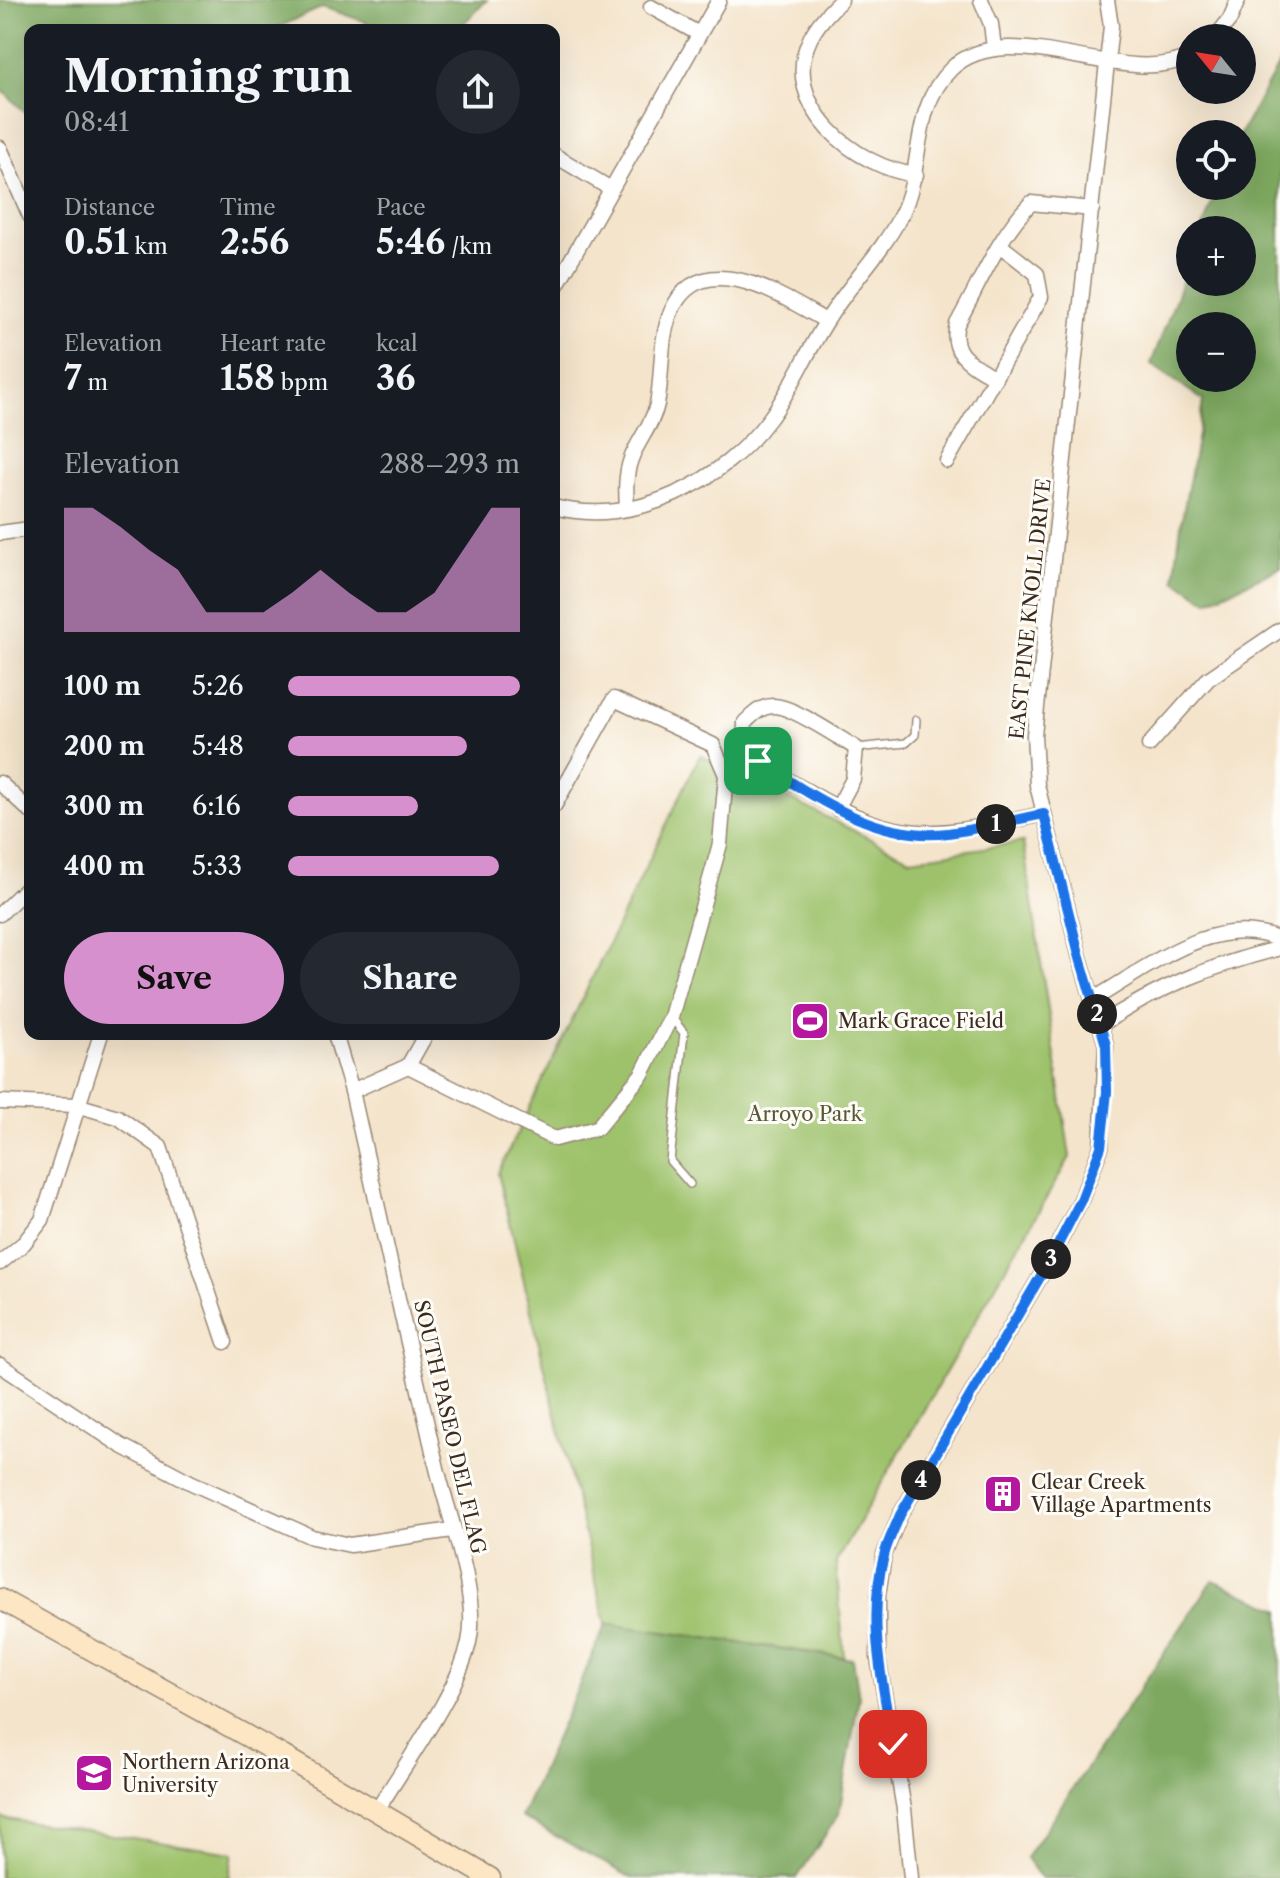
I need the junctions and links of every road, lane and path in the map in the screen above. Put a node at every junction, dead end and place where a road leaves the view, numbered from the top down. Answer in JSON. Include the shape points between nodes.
{"nodes":[{"id":1,"x":719,"y":0,"type":"edge"},
{"id":2,"x":841,"y":0,"type":"edge"},
{"id":3,"x":981,"y":0,"type":"edge"},
{"id":4,"x":1107,"y":0,"type":"edge"},
{"id":5,"x":1238,"y":0,"type":"edge"},
{"id":6,"x":651,"y":7,"type":"dead end"},
{"id":7,"x":1226,"y":24,"type":"edge"},
{"id":8,"x":699,"y":34,"type":"junction"},
{"id":9,"x":994,"y":48,"type":"junction"},
{"id":10,"x":1108,"y":60,"type":"junction"},
{"id":11,"x":1176,"y":62,"type":"edge"},
{"id":12,"x":0,"y":148,"type":"edge"},
{"id":13,"x":560,"y":159,"type":"edge"},
{"id":14,"x":916,"y":175,"type":"junction"},
{"id":15,"x":611,"y":189,"type":"junction"},
{"id":16,"x":24,"y":202,"type":"edge"},
{"id":17,"x":1092,"y":209,"type":"junction"},
{"id":18,"x":1001,"y":246,"type":"junction"},
{"id":19,"x":560,"y":279,"type":"edge"},
{"id":20,"x":826,"y":321,"type":"junction"},
{"id":21,"x":995,"y":378,"type":"junction"},
{"id":22,"x":947,"y":461,"type":"dead end"},
{"id":23,"x":627,"y":508,"type":"junction"},
{"id":24,"x":560,"y":509,"type":"edge"},
{"id":25,"x":24,"y":530,"type":"edge"},
{"id":26,"x":0,"y":533,"type":"edge"},
{"id":27,"x":1280,"y":630,"type":"edge"},
{"id":28,"x":916,"y":720,"type":"dead end"},
{"id":29,"x":1149,"y":745,"type":"dead end"},
{"id":30,"x":856,"y":748,"type":"junction"},
{"id":31,"x":0,"y":783,"type":"edge"},
{"id":32,"x":560,"y":795,"type":"edge"},
{"id":33,"x":24,"y":805,"type":"edge"},
{"id":34,"x":837,"y":809,"type":"junction"},
{"id":35,"x":1044,"y":814,"type":"junction"},
{"id":36,"x":24,"y":891,"type":"edge"},
{"id":37,"x":0,"y":914,"type":"edge"},
{"id":38,"x":1280,"y":940,"type":"edge"},
{"id":39,"x":1280,"y":948,"type":"edge"},
{"id":40,"x":1092,"y":1000,"type":"junction"},
{"id":41,"x":671,"y":1017,"type":"junction"},
{"id":42,"x":1100,"y":1025,"type":"junction"},
{"id":43,"x":99,"y":1040,"type":"edge"},
{"id":44,"x":337,"y":1040,"type":"edge"},
{"id":45,"x":423,"y":1040,"type":"edge"},
{"id":46,"x":408,"y":1066,"type":"junction"},
{"id":47,"x":352,"y":1091,"type":"junction"},
{"id":48,"x":0,"y":1102,"type":"edge"},
{"id":49,"x":76,"y":1105,"type":"junction"},
{"id":50,"x":690,"y":1184,"type":"dead end"},
{"id":51,"x":0,"y":1263,"type":"edge"},
{"id":52,"x":225,"y":1342,"type":"dead end"},
{"id":53,"x":0,"y":1365,"type":"edge"},
{"id":54,"x":452,"y":1530,"type":"junction"},
{"id":55,"x":0,"y":1599,"type":"edge"},
{"id":56,"x":376,"y":1812,"type":"junction"},
{"id":57,"x":490,"y":1878,"type":"edge"},
{"id":58,"x":911,"y":1878,"type":"edge"}],
"edges":[{"from":1,"to":8,"type":"street"},
{"from":2,"to":14,"type":"street","via":[[810,39],[803,62],[806,94],[827,129],[860,155],[894,172]]},
{"from":3,"to":9,"type":"street"},
{"from":4,"to":10,"type":"street","name":"EAST PINE KNOLL DRIVE"},
{"from":5,"to":7,"type":"street"},
{"from":6,"to":8,"type":"street"},
{"from":8,"to":15,"type":"street"},
{"from":9,"to":10,"type":"street"},
{"from":9,"to":14,"type":"street","via":[[952,68],[932,94],[917,143]]},
{"from":10,"to":11,"type":"street","via":[[1144,67]]},
{"from":10,"to":17,"type":"street","name":"EAST PINE KNOLL DRIVE"},
{"from":12,"to":16,"type":"street"},
{"from":13,"to":15,"type":"street"},
{"from":14,"to":20,"type":"street","via":[[901,215]]},
{"from":15,"to":19,"type":"street"},
{"from":17,"to":18,"type":"street","via":[[1031,203]]},
{"from":17,"to":35,"type":"street","name":"EAST PINE KNOLL DRIVE","via":[[1034,735]]},
{"from":18,"to":21,"type":"street","via":[[1037,274],[1041,297]]},
{"from":18,"to":21,"type":"street","via":[[953,338],[968,362]]},
{"from":20,"to":23,"type":"street","via":[[770,419],[728,463],[680,494]]},
{"from":20,"to":23,"type":"street","via":[[752,282],[724,278],[699,283],[679,298],[665,332],[656,409],[630,460]]},
{"from":21,"to":22,"type":"street"},
{"from":23,"to":24,"type":"street"},
{"from":25,"to":26,"type":"street"},
{"from":27,"to":29,"type":"street","via":[[1208,679]]},
{"from":28,"to":30,"type":"lane","via":[[915,735],[906,743]]},
{"from":30,"to":34,"type":"street","via":[[853,779]]},
{"from":30,"to":34,"type":"street","via":[[775,705],[760,708],[745,722],[744,744],[758,761]]},
{"from":31,"to":33,"type":"street"},
{"from":32,"to":41,"type":"street","via":[[614,699],[713,745],[726,775],[720,844]]},
{"from":34,"to":35,"type":"street","via":[[878,827],[946,834]]},
{"from":35,"to":40,"type":"street","name":"EAST PINE KNOLL DRIVE"},
{"from":36,"to":37,"type":"street"},
{"from":38,"to":40,"type":"street","via":[[1226,932],[1180,948]]},
{"from":39,"to":42,"type":"street","via":[[1212,966]]},
{"from":40,"to":42,"type":"street","name":"EAST PINE KNOLL DRIVE"},
{"from":41,"to":46,"type":"street","via":[[642,1074],[597,1128],[555,1139]]},
{"from":41,"to":50,"type":"lane","via":[[684,1033],[670,1161]]},
{"from":42,"to":58,"type":"street","name":"EAST PINE KNOLL DRIVE","via":[[1106,1045],[1102,1133],[1081,1200],[900,1515],[884,1555],[878,1658]]},
{"from":43,"to":49,"type":"street"},
{"from":44,"to":47,"type":"street","name":"SOUTH PASEO DEL FLAG"},
{"from":45,"to":46,"type":"street"},
{"from":46,"to":47,"type":"street"},
{"from":47,"to":54,"type":"street","name":"SOUTH PASEO DEL FLAG"},
{"from":48,"to":49,"type":"street"},
{"from":49,"to":51,"type":"street","via":[[42,1220]]},
{"from":49,"to":52,"type":"street","via":[[118,1117],[160,1147]]},
{"from":53,"to":54,"type":"street","via":[[120,1445],[312,1537],[350,1545]]},
{"from":54,"to":56,"type":"street","name":"SOUTH PASEO DEL FLAG","via":[[469,1593],[470,1640],[453,1683]]},
{"from":55,"to":56,"type":"main road"},
{"from":56,"to":57,"type":"main road"}]}
